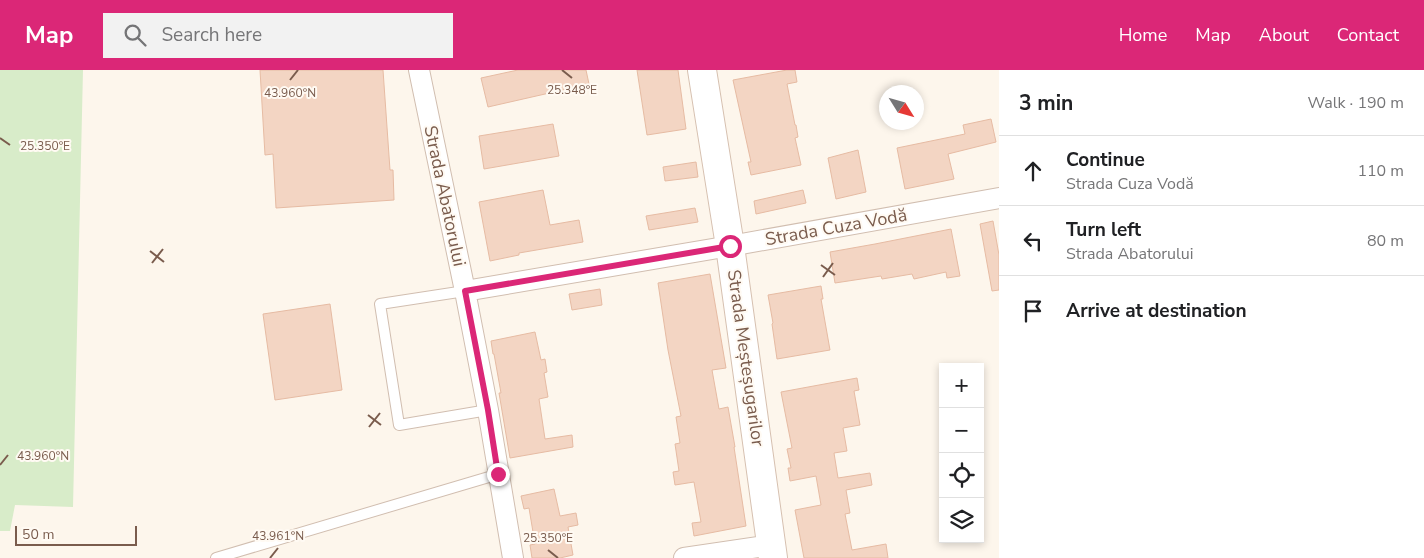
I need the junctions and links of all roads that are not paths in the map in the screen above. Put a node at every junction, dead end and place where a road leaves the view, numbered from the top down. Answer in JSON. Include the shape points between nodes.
{"nodes":[{"id":1,"x":419,"y":70,"type":"edge"},
{"id":2,"x":702,"y":70,"type":"edge"},
{"id":3,"x":999,"y":198,"type":"edge"},
{"id":4,"x":730,"y":246,"type":"junction"},
{"id":5,"x":465,"y":291,"type":"junction"},
{"id":6,"x":488,"y":410,"type":"junction"},
{"id":7,"x":498,"y":474,"type":"junction"},
{"id":8,"x":772,"y":552,"type":"edge"},
{"id":9,"x":216,"y":558,"type":"edge"},
{"id":10,"x":513,"y":558,"type":"edge"},
{"id":11,"x":684,"y":558,"type":"edge"}],
"edges":[{"from":1,"to":5,"type":"street","name":"Strada Abatorului"},
{"from":2,"to":4,"type":"street","name":"Strada Meșteșugarilor"},
{"from":3,"to":4,"type":"street","name":"Strada Cuza Vodă"},
{"from":4,"to":5,"type":"street","name":"Strada Cuza Vodă"},
{"from":4,"to":8,"type":"street","name":"Strada Meșteșugarilor"},
{"from":5,"to":6,"type":"street","name":"Strada Abatorului"},
{"from":5,"to":6,"type":"lane","via":[[380,304],[399,425]]},
{"from":6,"to":7,"type":"street","name":"Strada Abatorului"},
{"from":7,"to":9,"type":"lane"},
{"from":7,"to":10,"type":"street","name":"Strada Abatorului"},
{"from":8,"to":11,"type":"street"}]}
